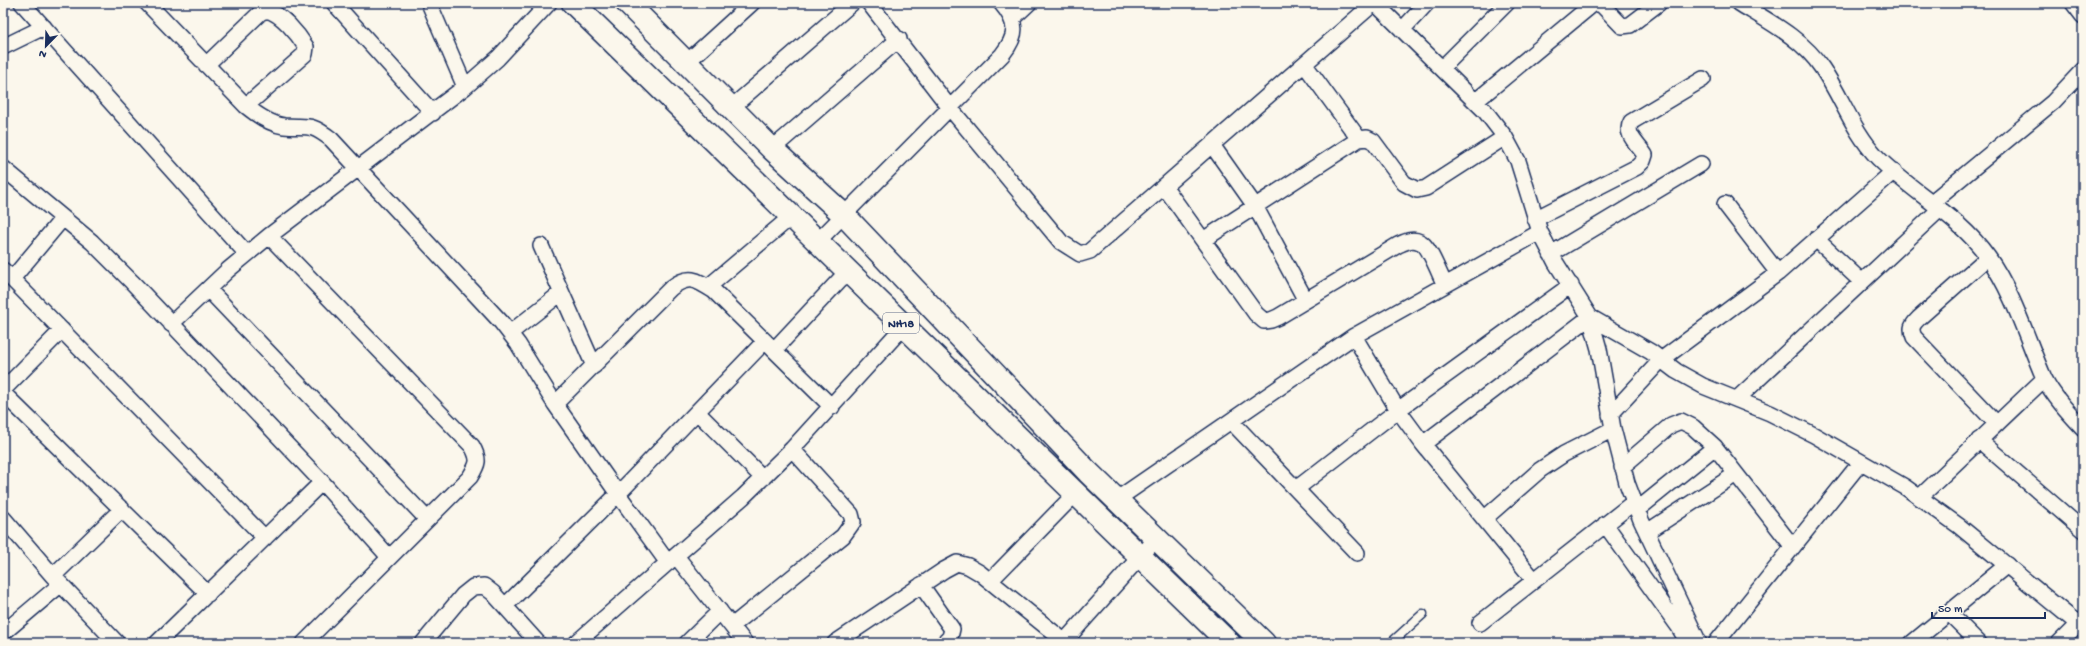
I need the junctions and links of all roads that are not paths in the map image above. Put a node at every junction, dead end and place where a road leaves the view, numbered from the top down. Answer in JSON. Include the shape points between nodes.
{"nodes":[{"id":1,"x":22,"y":3,"type":"edge"},
{"id":2,"x":147,"y":3,"type":"edge"},
{"id":3,"x":334,"y":3,"type":"edge"},
{"id":4,"x":429,"y":3,"type":"edge"},
{"id":5,"x":549,"y":3,"type":"edge"},
{"id":6,"x":573,"y":3,"type":"edge"},
{"id":7,"x":752,"y":3,"type":"edge"},
{"id":8,"x":852,"y":3,"type":"edge"},
{"id":9,"x":869,"y":3,"type":"edge"},
{"id":10,"x":1001,"y":3,"type":"edge"},
{"id":11,"x":1029,"y":3,"type":"edge"},
{"id":12,"x":1374,"y":3,"type":"edge"},
{"id":13,"x":1427,"y":3,"type":"edge"},
{"id":14,"x":1507,"y":3,"type":"edge"},
{"id":15,"x":1659,"y":3,"type":"edge"},
{"id":16,"x":2073,"y":3,"type":"edge"},
{"id":17,"x":633,"y":5,"type":"edge"},
{"id":18,"x":1746,"y":5,"type":"edge"},
{"id":19,"x":2083,"y":16,"type":"edge"},
{"id":20,"x":1012,"y":18,"type":"junction"},
{"id":21,"x":44,"y":27,"type":"junction"},
{"id":22,"x":1402,"y":30,"type":"junction"},
{"id":23,"x":898,"y":39,"type":"junction"},
{"id":24,"x":3,"y":47,"type":"edge"},
{"id":25,"x":686,"y":63,"type":"junction"},
{"id":26,"x":206,"y":65,"type":"junction"},
{"id":27,"x":1305,"y":65,"type":"junction"},
{"id":28,"x":1442,"y":68,"type":"junction"},
{"id":29,"x":2083,"y":72,"type":"edge"},
{"id":30,"x":1703,"y":79,"type":"dead end"},
{"id":31,"x":465,"y":87,"type":"junction"},
{"id":32,"x":1476,"y":102,"type":"junction"},
{"id":33,"x":246,"y":106,"type":"junction"},
{"id":34,"x":732,"y":107,"type":"junction"},
{"id":35,"x":950,"y":108,"type":"junction"},
{"id":36,"x":433,"y":113,"type":"junction"},
{"id":37,"x":1505,"y":137,"type":"junction"},
{"id":38,"x":1359,"y":139,"type":"junction"},
{"id":39,"x":1212,"y":145,"type":"junction"},
{"id":40,"x":772,"y":149,"type":"junction"},
{"id":41,"x":1701,"y":164,"type":"dead end"},
{"id":42,"x":3,"y":168,"type":"edge"},
{"id":43,"x":357,"y":170,"type":"junction"},
{"id":44,"x":1894,"y":171,"type":"junction"},
{"id":45,"x":1164,"y":186,"type":"junction"},
{"id":46,"x":1724,"y":204,"type":"dead end"},
{"id":47,"x":1255,"y":206,"type":"junction"},
{"id":48,"x":1936,"y":206,"type":"junction"},
{"id":49,"x":844,"y":215,"type":"junction"},
{"id":50,"x":792,"y":216,"type":"junction"},
{"id":51,"x":63,"y":218,"type":"junction"},
{"id":52,"x":1537,"y":225,"type":"junction"},
{"id":53,"x":269,"y":236,"type":"junction"},
{"id":54,"x":1816,"y":239,"type":"junction"},
{"id":55,"x":1203,"y":240,"type":"junction"},
{"id":56,"x":818,"y":241,"type":"junction"},
{"id":57,"x":541,"y":246,"type":"dead end"},
{"id":58,"x":247,"y":254,"type":"junction"},
{"id":59,"x":1551,"y":254,"type":"junction"},
{"id":60,"x":1988,"y":257,"type":"junction"},
{"id":61,"x":848,"y":270,"type":"junction"},
{"id":62,"x":1778,"y":272,"type":"junction"},
{"id":63,"x":8,"y":274,"type":"edge"},
{"id":64,"x":1862,"y":282,"type":"junction"},
{"id":65,"x":1445,"y":285,"type":"junction"},
{"id":66,"x":1571,"y":285,"type":"junction"},
{"id":67,"x":708,"y":287,"type":"junction"},
{"id":68,"x":208,"y":289,"type":"junction"},
{"id":69,"x":561,"y":293,"type":"junction"},
{"id":70,"x":1305,"y":299,"type":"junction"},
{"id":71,"x":1590,"y":317,"type":"junction"},
{"id":72,"x":171,"y":324,"type":"junction"},
{"id":73,"x":904,"y":326,"type":"junction"},
{"id":74,"x":62,"y":330,"type":"junction"},
{"id":75,"x":510,"y":334,"type":"junction"},
{"id":76,"x":1354,"y":336,"type":"junction"},
{"id":77,"x":770,"y":345,"type":"junction"},
{"id":78,"x":1662,"y":360,"type":"junction"},
{"id":79,"x":594,"y":366,"type":"junction"},
{"id":80,"x":2044,"y":379,"type":"junction"},
{"id":81,"x":3,"y":392,"type":"edge"},
{"id":82,"x":1737,"y":399,"type":"junction"},
{"id":83,"x":555,"y":404,"type":"junction"},
{"id":84,"x":832,"y":407,"type":"junction"},
{"id":85,"x":1398,"y":410,"type":"junction"},
{"id":86,"x":697,"y":412,"type":"junction"},
{"id":87,"x":1231,"y":421,"type":"junction"},
{"id":88,"x":1612,"y":422,"type":"junction"},
{"id":89,"x":1997,"y":424,"type":"junction"},
{"id":90,"x":2083,"y":428,"type":"edge"},
{"id":91,"x":1979,"y":440,"type":"junction"},
{"id":92,"x":1423,"y":444,"type":"junction"},
{"id":93,"x":1715,"y":447,"type":"junction"},
{"id":94,"x":792,"y":449,"type":"junction"},
{"id":95,"x":1861,"y":462,"type":"junction"},
{"id":96,"x":1622,"y":467,"type":"junction"},
{"id":97,"x":1736,"y":474,"type":"junction"},
{"id":98,"x":763,"y":478,"type":"junction"},
{"id":99,"x":322,"y":482,"type":"junction"},
{"id":100,"x":1296,"y":489,"type":"junction"},
{"id":101,"x":618,"y":494,"type":"junction"},
{"id":102,"x":1075,"y":494,"type":"junction"},
{"id":103,"x":1920,"y":497,"type":"junction"},
{"id":104,"x":1116,"y":500,"type":"junction"},
{"id":105,"x":1636,"y":506,"type":"junction"},
{"id":106,"x":122,"y":509,"type":"junction"},
{"id":107,"x":3,"y":518,"type":"edge"},
{"id":108,"x":428,"y":519,"type":"junction"},
{"id":109,"x":1484,"y":519,"type":"junction"},
{"id":110,"x":1605,"y":524,"type":"junction"},
{"id":111,"x":2083,"y":530,"type":"edge"},
{"id":112,"x":1647,"y":532,"type":"junction"},
{"id":113,"x":265,"y":538,"type":"junction"},
{"id":114,"x":1156,"y":539,"type":"junction"},
{"id":115,"x":1793,"y":547,"type":"junction"},
{"id":116,"x":1357,"y":553,"type":"dead end"},
{"id":117,"x":1140,"y":556,"type":"junction"},
{"id":118,"x":389,"y":557,"type":"junction"},
{"id":119,"x":672,"y":559,"type":"junction"},
{"id":120,"x":2007,"y":565,"type":"junction"},
{"id":121,"x":57,"y":580,"type":"junction"},
{"id":122,"x":1534,"y":580,"type":"junction"},
{"id":123,"x":990,"y":581,"type":"junction"},
{"id":124,"x":921,"y":585,"type":"junction"},
{"id":125,"x":208,"y":594,"type":"junction"},
{"id":126,"x":505,"y":606,"type":"junction"},
{"id":127,"x":720,"y":611,"type":"junction"},
{"id":128,"x":1949,"y":613,"type":"junction"},
{"id":129,"x":1423,"y":614,"type":"dead end"},
{"id":130,"x":1480,"y":623,"type":"dead end"},
{"id":131,"x":2081,"y":623,"type":"edge"},
{"id":132,"x":732,"y":626,"type":"junction"},
{"id":133,"x":3,"y":633,"type":"edge"},
{"id":134,"x":1064,"y":642,"type":"edge"},
{"id":135,"x":117,"y":643,"type":"edge"},
{"id":136,"x":157,"y":643,"type":"edge"},
{"id":137,"x":304,"y":643,"type":"edge"},
{"id":138,"x":423,"y":643,"type":"edge"},
{"id":139,"x":538,"y":643,"type":"edge"},
{"id":140,"x":576,"y":643,"type":"edge"},
{"id":141,"x":687,"y":643,"type":"edge"},
{"id":142,"x":745,"y":643,"type":"edge"},
{"id":143,"x":835,"y":643,"type":"edge"},
{"id":144,"x":944,"y":643,"type":"edge"},
{"id":145,"x":1229,"y":643,"type":"edge"},
{"id":146,"x":1264,"y":643,"type":"edge"},
{"id":147,"x":1391,"y":643,"type":"edge"},
{"id":148,"x":1688,"y":643,"type":"edge"},
{"id":149,"x":1699,"y":643,"type":"edge"},
{"id":150,"x":1716,"y":643,"type":"edge"},
{"id":151,"x":1912,"y":643,"type":"edge"},
{"id":152,"x":1979,"y":643,"type":"edge"},
{"id":153,"x":2059,"y":643,"type":"edge"}],
"edges":[{"from":1,"to":21,"type":"street"},
{"from":2,"to":26,"type":"street"},
{"from":3,"to":36,"type":"street"},
{"from":4,"to":31,"type":"street"},
{"from":5,"to":31,"type":"street","via":[[498,58]]},
{"from":6,"to":50,"type":"highway","number":"NH18"},
{"from":7,"to":25,"type":"street"},
{"from":8,"to":34,"type":"street"},
{"from":9,"to":23,"type":"street"},
{"from":10,"to":20,"type":"street"},
{"from":11,"to":20,"type":"street"},
{"from":12,"to":22,"type":"street"},
{"from":12,"to":27,"type":"street"},
{"from":13,"to":22,"type":"street"},
{"from":14,"to":28,"type":"street"},
{"from":15,"to":32,"type":"street","via":[[1630,25],[1622,26],[1600,4],[1592,4]]},
{"from":16,"to":19,"type":"street"},
{"from":17,"to":25,"type":"highway","number":"NH18"},
{"from":18,"to":44,"type":"street","via":[[1802,47],[1821,67],[1860,138]]},
{"from":20,"to":35,"type":"street","via":[[1015,31],[1012,42]]},
{"from":21,"to":24,"type":"street"},
{"from":21,"to":58,"type":"street"},
{"from":22,"to":28,"type":"street"},
{"from":23,"to":35,"type":"street"},
{"from":23,"to":40,"type":"street"},
{"from":25,"to":34,"type":"highway","number":"NH18"},
{"from":26,"to":33,"type":"street"},
{"from":26,"to":33,"type":"street","via":[[260,13],[266,10],[278,15],[306,47],[305,54]]},
{"from":27,"to":38,"type":"street"},
{"from":27,"to":39,"type":"street"},
{"from":28,"to":32,"type":"street"},
{"from":29,"to":48,"type":"street"},
{"from":30,"to":52,"type":"street","via":[[1631,122],[1628,127],[1629,133],[1645,155],[1637,167]]},
{"from":31,"to":36,"type":"street"},
{"from":32,"to":37,"type":"street"},
{"from":33,"to":43,"type":"street","via":[[271,122],[284,126],[308,126],[320,131],[331,139]]},
{"from":34,"to":40,"type":"highway","number":"NH18"},
{"from":35,"to":45,"type":"street","via":[[1061,242],[1080,254],[1090,251]]},
{"from":35,"to":49,"type":"street"},
{"from":36,"to":43,"type":"street"},
{"from":37,"to":38,"type":"street","via":[[1426,188],[1418,190],[1404,183],[1373,141],[1367,138]]},
{"from":37,"to":52,"type":"street","via":[[1518,161]]},
{"from":38,"to":47,"type":"street"},
{"from":39,"to":45,"type":"street"},
{"from":39,"to":47,"type":"street"},
{"from":40,"to":49,"type":"highway","number":"NH18"},
{"from":41,"to":59,"type":"street"},
{"from":42,"to":51,"type":"street"},
{"from":43,"to":53,"type":"street"},
{"from":43,"to":75,"type":"street"},
{"from":44,"to":48,"type":"street"},
{"from":44,"to":54,"type":"street"},
{"from":45,"to":55,"type":"street"},
{"from":46,"to":62,"type":"street"},
{"from":47,"to":55,"type":"street"},
{"from":47,"to":70,"type":"street"},
{"from":48,"to":60,"type":"street","via":[[1971,235]]},
{"from":48,"to":64,"type":"street"},
{"from":49,"to":56,"type":"street"},
{"from":49,"to":104,"type":"highway","number":"NH18"},
{"from":50,"to":56,"type":"highway","number":"NH18"},
{"from":50,"to":67,"type":"street"},
{"from":51,"to":63,"type":"street"},
{"from":51,"to":72,"type":"street","via":[[92,242]]},
{"from":52,"to":59,"type":"street"},
{"from":52,"to":65,"type":"street"},
{"from":53,"to":58,"type":"street"},
{"from":53,"to":108,"type":"street","via":[[478,455],[477,465],[470,476]]},
{"from":54,"to":62,"type":"street"},
{"from":54,"to":64,"type":"street"},
{"from":55,"to":70,"type":"street","via":[[1256,314],[1264,321],[1278,317]]},
{"from":56,"to":61,"type":"highway","number":"NH18"},
{"from":57,"to":69,"type":"street"},
{"from":58,"to":68,"type":"street"},
{"from":59,"to":66,"type":"street"},
{"from":60,"to":80,"type":"street","via":[[2012,299]]},
{"from":60,"to":89,"type":"street","via":[[1912,324],[1911,331]]},
{"from":61,"to":73,"type":"highway","number":"NH18"},
{"from":61,"to":77,"type":"street"},
{"from":62,"to":78,"type":"street"},
{"from":63,"to":74,"type":"street"},
{"from":64,"to":82,"type":"street"},
{"from":65,"to":70,"type":"street","via":[[1426,246],[1411,240]]},
{"from":65,"to":76,"type":"street"},
{"from":66,"to":71,"type":"street"},
{"from":66,"to":85,"type":"street"},
{"from":67,"to":77,"type":"street"},
{"from":67,"to":79,"type":"street","via":[[689,279],[679,282]]},
{"from":68,"to":72,"type":"street"},
{"from":68,"to":108,"type":"street"},
{"from":69,"to":75,"type":"street"},
{"from":69,"to":79,"type":"street"},
{"from":71,"to":78,"type":"street"},
{"from":71,"to":88,"type":"street","via":[[1599,349]]},
{"from":71,"to":92,"type":"street"},
{"from":72,"to":99,"type":"street"},
{"from":73,"to":84,"type":"street"},
{"from":73,"to":102,"type":"highway","number":"NH18"},
{"from":74,"to":81,"type":"street"},
{"from":74,"to":113,"type":"street"},
{"from":75,"to":83,"type":"street"},
{"from":76,"to":85,"type":"street"},
{"from":76,"to":87,"type":"street"},
{"from":77,"to":84,"type":"street"},
{"from":77,"to":86,"type":"street"},
{"from":78,"to":82,"type":"street","via":[[1703,386]]},
{"from":78,"to":88,"type":"street"},
{"from":79,"to":83,"type":"street"},
{"from":80,"to":89,"type":"street"},
{"from":80,"to":90,"type":"street"},
{"from":81,"to":106,"type":"street"},
{"from":82,"to":95,"type":"street","via":[[1770,413]]},
{"from":83,"to":101,"type":"street"},
{"from":84,"to":94,"type":"street"},
{"from":85,"to":92,"type":"street"},
{"from":85,"to":100,"type":"street"},
{"from":86,"to":98,"type":"street"},
{"from":86,"to":101,"type":"street"},
{"from":87,"to":100,"type":"street"},
{"from":87,"to":104,"type":"street"},
{"from":88,"to":96,"type":"street"},
{"from":88,"to":109,"type":"street","via":[[1522,483]]},
{"from":89,"to":91,"type":"street"},
{"from":91,"to":103,"type":"street"},
{"from":91,"to":111,"type":"street"},
{"from":92,"to":109,"type":"street"},
{"from":93,"to":96,"type":"street","via":[[1693,427],[1681,421],[1671,425]]},
{"from":93,"to":97,"type":"street"},
{"from":93,"to":105,"type":"street"},
{"from":94,"to":98,"type":"street"},
{"from":94,"to":132,"type":"street","via":[[851,514],[853,522],[843,536]]},
{"from":95,"to":103,"type":"street"},
{"from":95,"to":115,"type":"street"},
{"from":96,"to":105,"type":"street"},
{"from":97,"to":112,"type":"street"},
{"from":97,"to":115,"type":"street"},
{"from":98,"to":119,"type":"street"},
{"from":99,"to":113,"type":"street"},
{"from":99,"to":118,"type":"street"},
{"from":100,"to":116,"type":"street"},
{"from":101,"to":119,"type":"street"},
{"from":101,"to":126,"type":"street"},
{"from":102,"to":117,"type":"highway","number":"NH18"},
{"from":102,"to":123,"type":"street"},
{"from":103,"to":120,"type":"street"},
{"from":104,"to":114,"type":"highway","number":"NH18"},
{"from":105,"to":110,"type":"street"},
{"from":105,"to":112,"type":"street"},
{"from":106,"to":121,"type":"street"},
{"from":106,"to":125,"type":"street"},
{"from":107,"to":121,"type":"street"},
{"from":108,"to":118,"type":"street"},
{"from":109,"to":122,"type":"street"},
{"from":110,"to":122,"type":"street"},
{"from":110,"to":148,"type":"street"},
{"from":112,"to":149,"type":"street"},
{"from":113,"to":125,"type":"street"},
{"from":114,"to":117,"type":"street"},
{"from":114,"to":146,"type":"highway","number":"NH18"},
{"from":115,"to":150,"type":"street"},
{"from":117,"to":134,"type":"street"},
{"from":117,"to":145,"type":"highway","number":"NH18"},
{"from":118,"to":137,"type":"street"},
{"from":119,"to":127,"type":"street"},
{"from":119,"to":140,"type":"street"},
{"from":120,"to":128,"type":"street"},
{"from":120,"to":131,"type":"street"},
{"from":121,"to":133,"type":"street"},
{"from":121,"to":135,"type":"street"},
{"from":122,"to":130,"type":"street"},
{"from":123,"to":124,"type":"street","via":[[968,566],[957,563]]},
{"from":123,"to":134,"type":"street"},
{"from":124,"to":143,"type":"street"},
{"from":124,"to":144,"type":"street","via":[[952,629],[950,637]]},
{"from":125,"to":136,"type":"street"},
{"from":126,"to":138,"type":"street","via":[[484,586],[473,587],[463,595]]},
{"from":126,"to":139,"type":"street"},
{"from":127,"to":132,"type":"street"},
{"from":127,"to":141,"type":"street"},
{"from":128,"to":151,"type":"street"},
{"from":128,"to":152,"type":"street"},
{"from":129,"to":147,"type":"lane"},
{"from":131,"to":153,"type":"street"},
{"from":132,"to":142,"type":"street"}]}
